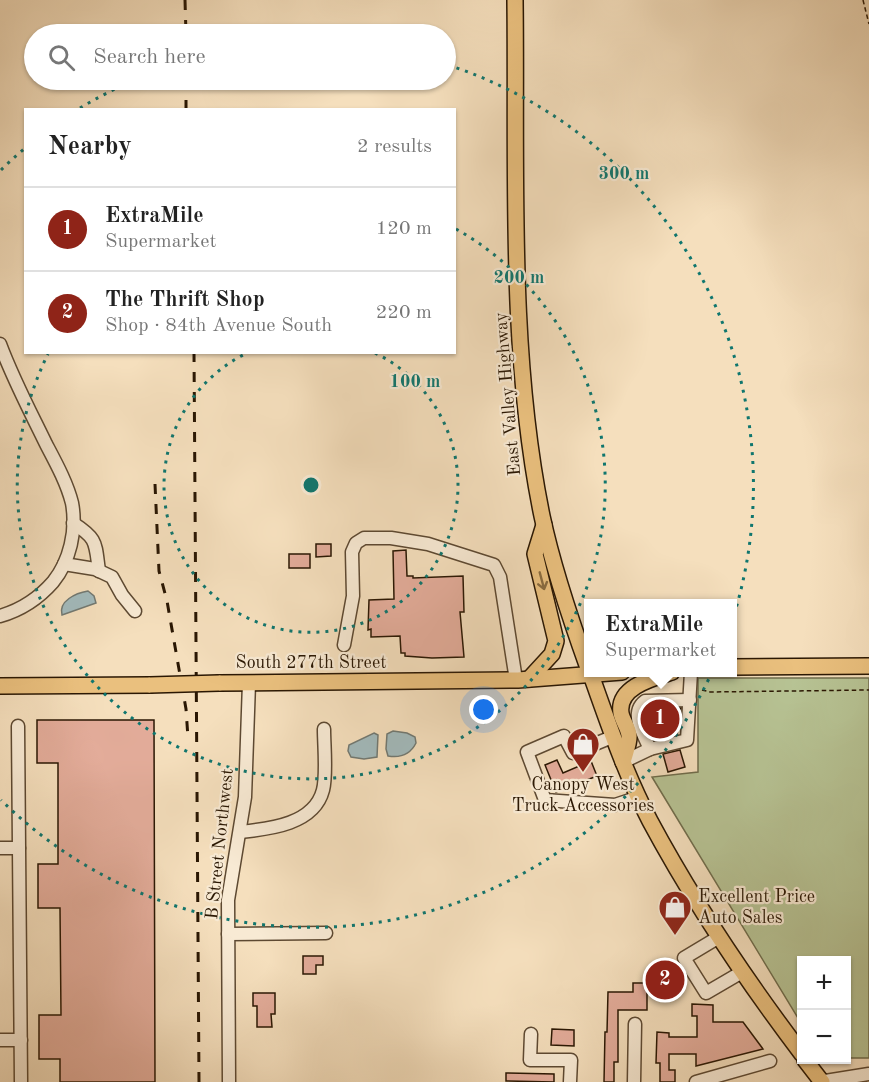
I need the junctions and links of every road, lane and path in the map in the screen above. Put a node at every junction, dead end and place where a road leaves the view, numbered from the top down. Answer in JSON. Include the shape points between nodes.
{"nodes":[{"id":1,"x":515,"y":0,"type":"edge"},
{"id":2,"x":862,"y":0,"type":"edge"},
{"id":3,"x":869,"y":24,"type":"edge"},
{"id":4,"x":0,"y":344,"type":"edge"},
{"id":5,"x":73,"y":523,"type":"junction"},
{"id":6,"x":544,"y":525,"type":"junction"},
{"id":7,"x":64,"y":564,"type":"junction"},
{"id":8,"x":99,"y":571,"type":"junction"},
{"id":9,"x":135,"y":611,"type":"dead end"},
{"id":10,"x":0,"y":616,"type":"edge"},
{"id":11,"x":344,"y":645,"type":"dead end"},
{"id":12,"x":584,"y":658,"type":"edge"},
{"id":13,"x":869,"y":666,"type":"edge"},
{"id":14,"x":737,"y":667,"type":"edge"},
{"id":15,"x":584,"y":673,"type":"edge"},
{"id":16,"x":591,"y":677,"type":"edge"},
{"id":17,"x":657,"y":677,"type":"edge"},
{"id":18,"x":691,"y":677,"type":"edge"},
{"id":19,"x":522,"y":680,"type":"junction"},
{"id":20,"x":249,"y":683,"type":"junction"},
{"id":21,"x":0,"y":687,"type":"edge"},
{"id":22,"x":869,"y":690,"type":"edge"},
{"id":23,"x":690,"y":696,"type":"junction"},
{"id":24,"x":18,"y":726,"type":"dead end"},
{"id":25,"x":324,"y":729,"type":"dead end"},
{"id":26,"x":612,"y":737,"type":"junction"},
{"id":27,"x":650,"y":749,"type":"junction"},
{"id":28,"x":623,"y":762,"type":"junction"},
{"id":29,"x":639,"y":797,"type":"junction"},
{"id":30,"x":240,"y":832,"type":"junction"},
{"id":31,"x":0,"y":848,"type":"edge"},
{"id":32,"x":19,"y":848,"type":"junction"},
{"id":33,"x":692,"y":893,"type":"junction"},
{"id":34,"x":666,"y":910,"type":"dead end"},
{"id":35,"x":326,"y":933,"type":"dead end"},
{"id":36,"x":228,"y":934,"type":"junction"},
{"id":37,"x":718,"y":937,"type":"junction"},
{"id":38,"x":742,"y":972,"type":"junction"},
{"id":39,"x":635,"y":1024,"type":"dead end"},
{"id":40,"x":531,"y":1034,"type":"dead end"},
{"id":41,"x":0,"y":1040,"type":"edge"},
{"id":42,"x":21,"y":1040,"type":"junction"},
{"id":43,"x":797,"y":1048,"type":"edge"},
{"id":44,"x":770,"y":1061,"type":"dead end"},
{"id":45,"x":808,"y":1064,"type":"edge"},
{"id":46,"x":869,"y":1074,"type":"edge"},
{"id":47,"x":733,"y":1077,"type":"edge"},
{"id":48,"x":21,"y":1082,"type":"edge"},
{"id":49,"x":229,"y":1082,"type":"edge"},
{"id":50,"x":570,"y":1082,"type":"edge"},
{"id":51,"x":634,"y":1082,"type":"edge"},
{"id":52,"x":696,"y":1082,"type":"edge"},
{"id":53,"x":821,"y":1082,"type":"edge"}],
"edges":[{"from":1,"to":6,"type":"main road","name":"East Valley Highway","via":[[521,348]]},
{"from":2,"to":3,"type":"path"},
{"from":4,"to":5,"type":"street","via":[[66,485]]},
{"from":5,"to":7,"type":"street"},
{"from":5,"to":8,"type":"street","via":[[89,533],[95,543]]},
{"from":6,"to":12,"type":"main road","name":"East Valley Highway"},
{"from":6,"to":19,"type":"main road","one_way":true,"via":[[535,554],[556,641],[552,654]]},
{"from":7,"to":8,"type":"street"},
{"from":7,"to":10,"type":"street","via":[[58,576],[34,600]]},
{"from":8,"to":9,"type":"street","via":[[112,577]]},
{"from":11,"to":19,"type":"street","via":[[353,596],[352,552],[356,543],[376,537],[428,544],[494,565]]},
{"from":13,"to":14,"type":"main road"},
{"from":15,"to":19,"type":"main road","name":"South 277th Street"},
{"from":16,"to":26,"type":"main road","name":"East Valley Highway"},
{"from":17,"to":28,"type":"main road","via":[[636,686],[621,704],[630,736]]},
{"from":18,"to":23,"type":"street"},
{"from":19,"to":20,"type":"main road","name":"South 277th Street"},
{"from":20,"to":21,"type":"main road","name":"South 277th Street","bridge":true},
{"from":20,"to":30,"type":"street","name":"B Street Northwest","via":[[246,784]]},
{"from":22,"to":23,"type":"path"},
{"from":23,"to":27,"type":"street","via":[[687,740]]},
{"from":23,"to":27,"type":"street","via":[[642,703],[638,719]]},
{"from":24,"to":32,"type":"street"},
{"from":25,"to":30,"type":"street","via":[[324,789],[314,806],[306,815],[273,829]]},
{"from":26,"to":28,"type":"main road","name":"East Valley Highway"},
{"from":26,"to":29,"type":"street","via":[[573,753],[564,736],[527,752],[544,800],[615,805]]},
{"from":27,"to":28,"type":"street"},
{"from":28,"to":29,"type":"main road","name":"East Valley Highway"},
{"from":29,"to":33,"type":"main road","name":"East Valley Highway"},
{"from":30,"to":36,"type":"street","name":"B Street Northwest","via":[[229,892]]},
{"from":31,"to":32,"type":"street"},
{"from":32,"to":42,"type":"street"},
{"from":33,"to":34,"type":"street"},
{"from":33,"to":37,"type":"main road","name":"East Valley Highway"},
{"from":35,"to":36,"type":"street"},
{"from":36,"to":49,"type":"street","name":"B Street Northwest"},
{"from":37,"to":38,"type":"main road","name":"East Valley Highway"},
{"from":37,"to":38,"type":"street","via":[[684,958],[706,993]]},
{"from":38,"to":43,"type":"main road","name":"East Valley Highway"},
{"from":39,"to":51,"type":"street"},
{"from":40,"to":50,"type":"street","via":[[530,1060],[571,1060]]},
{"from":41,"to":42,"type":"street"},
{"from":42,"to":48,"type":"street"},
{"from":44,"to":47,"type":"street"},
{"from":45,"to":53,"type":"main road"},
{"from":46,"to":53,"type":"street"},
{"from":47,"to":52,"type":"street"}]}
